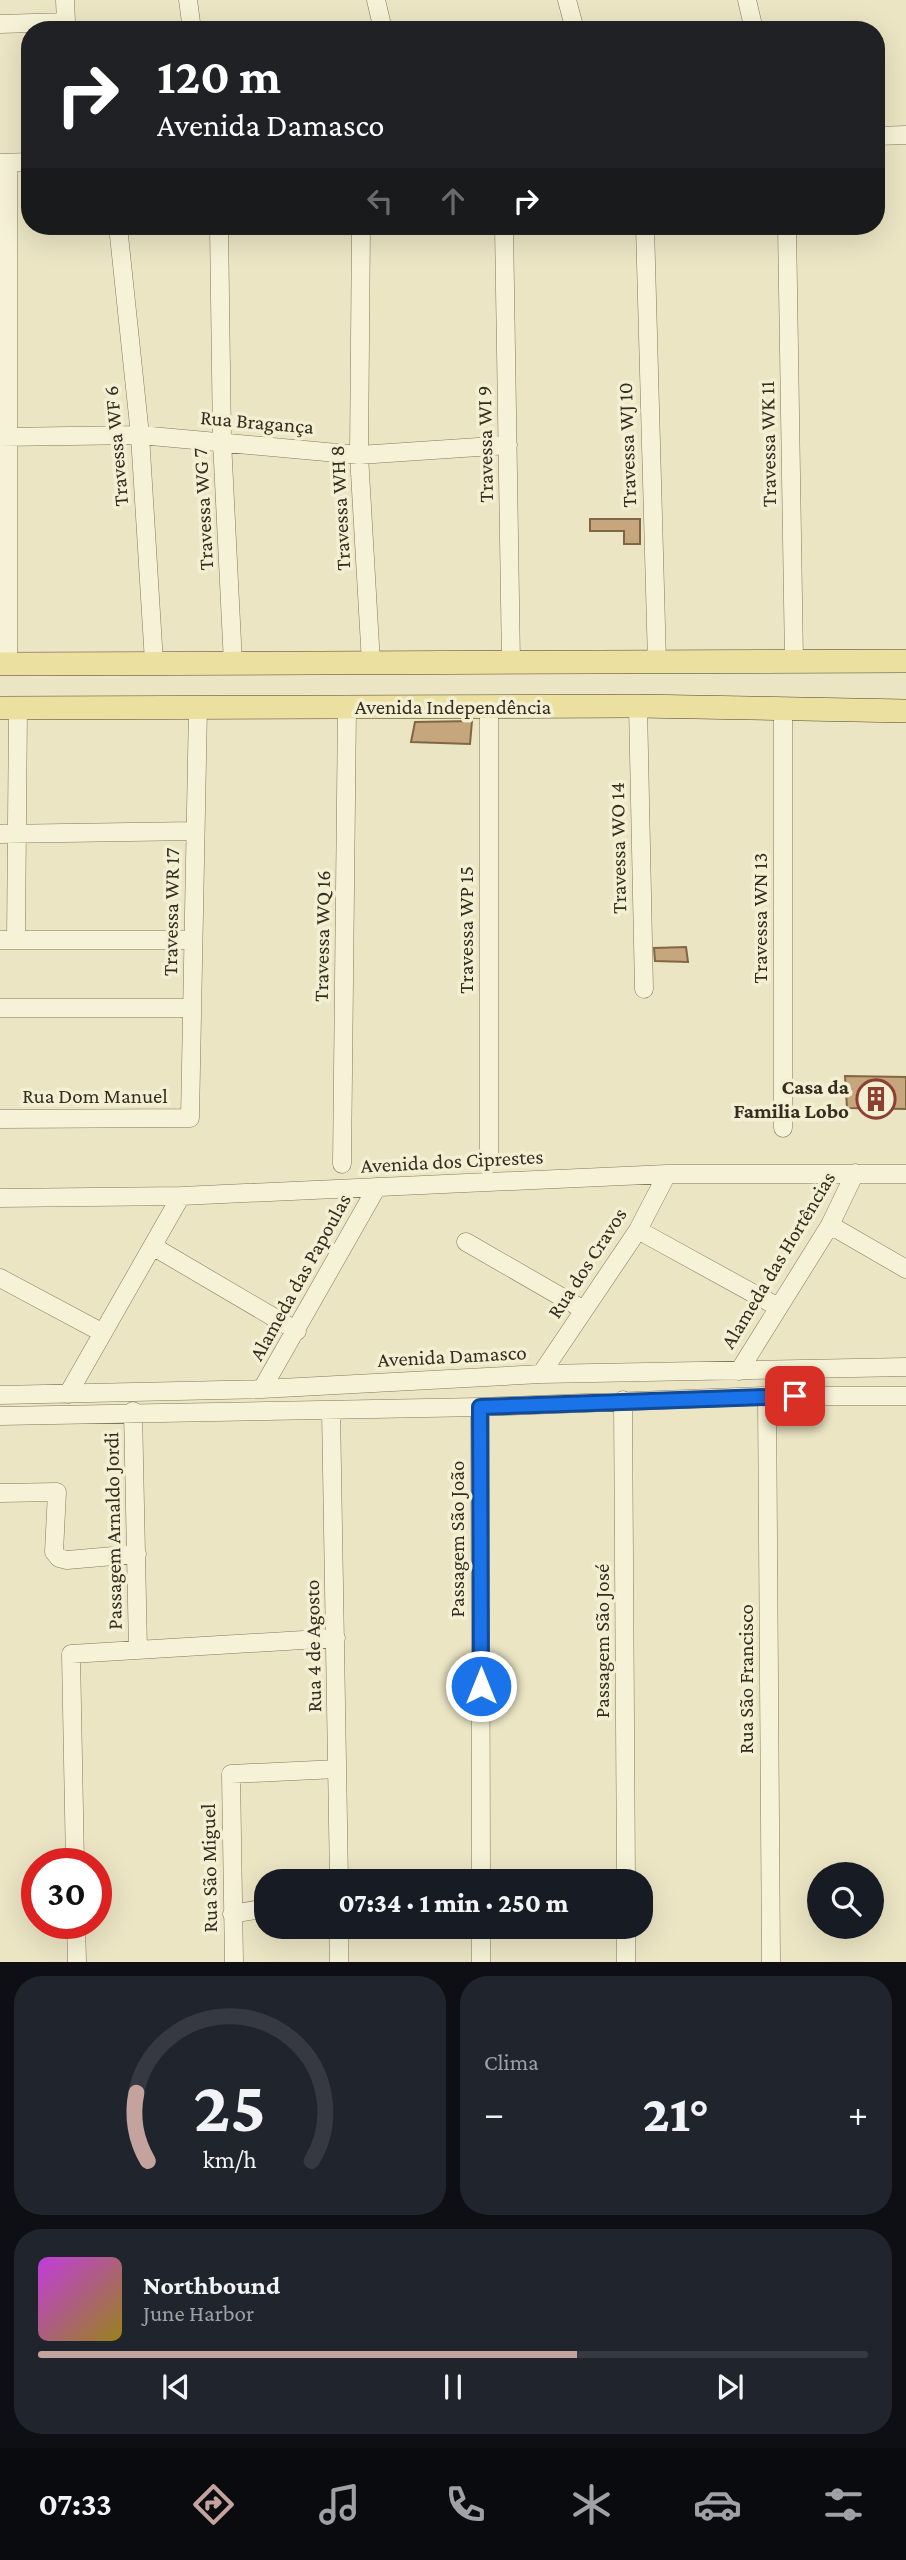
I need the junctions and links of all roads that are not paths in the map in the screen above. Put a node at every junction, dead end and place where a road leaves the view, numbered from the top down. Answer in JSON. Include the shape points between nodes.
{"nodes":[{"id":1,"x":65,"y":0,"type":"edge"},
{"id":2,"x":188,"y":0,"type":"edge"},
{"id":3,"x":376,"y":0,"type":"edge"},
{"id":4,"x":567,"y":0,"type":"edge"},
{"id":5,"x":747,"y":0,"type":"edge"},
{"id":6,"x":66,"y":21,"type":"edge"},
{"id":7,"x":191,"y":21,"type":"edge"},
{"id":8,"x":381,"y":21,"type":"edge"},
{"id":9,"x":573,"y":21,"type":"edge"},
{"id":10,"x":752,"y":21,"type":"edge"},
{"id":11,"x":21,"y":23,"type":"edge"},
{"id":12,"x":0,"y":24,"type":"edge"},
{"id":13,"x":906,"y":135,"type":"edge"},
{"id":14,"x":885,"y":136,"type":"edge"},
{"id":15,"x":4,"y":163,"type":"edge"},
{"id":16,"x":119,"y":235,"type":"edge"},
{"id":17,"x":219,"y":235,"type":"edge"},
{"id":18,"x":361,"y":235,"type":"edge"},
{"id":19,"x":505,"y":235,"type":"edge"},
{"id":20,"x":645,"y":235,"type":"edge"},
{"id":21,"x":787,"y":235,"type":"edge"},
{"id":22,"x":140,"y":435,"type":"junction"},
{"id":23,"x":5,"y":437,"type":"edge"},
{"id":24,"x":222,"y":441,"type":"junction"},
{"id":25,"x":508,"y":445,"type":"junction"},
{"id":26,"x":359,"y":455,"type":"junction"},
{"id":27,"x":794,"y":661,"type":"junction"},
{"id":28,"x":906,"y":661,"type":"edge"},
{"id":29,"x":154,"y":662,"type":"junction"},
{"id":30,"x":511,"y":662,"type":"junction"},
{"id":31,"x":657,"y":662,"type":"junction"},
{"id":32,"x":233,"y":663,"type":"junction"},
{"id":33,"x":371,"y":663,"type":"junction"},
{"id":34,"x":4,"y":664,"type":"edge"},
{"id":35,"x":489,"y":706,"type":"junction"},
{"id":36,"x":638,"y":706,"type":"junction"},
{"id":37,"x":783,"y":707,"type":"junction"},
{"id":38,"x":9,"y":708,"type":"edge"},
{"id":39,"x":198,"y":708,"type":"junction"},
{"id":40,"x":347,"y":708,"type":"junction"},
{"id":41,"x":906,"y":711,"type":"edge"},
{"id":42,"x":195,"y":831,"type":"junction"},
{"id":43,"x":9,"y":834,"type":"edge"},
{"id":44,"x":8,"y":940,"type":"edge"},
{"id":45,"x":193,"y":940,"type":"junction"},
{"id":46,"x":644,"y":989,"type":"dead end"},
{"id":47,"x":0,"y":1008,"type":"edge"},
{"id":48,"x":192,"y":1008,"type":"junction"},
{"id":49,"x":190,"y":1118,"type":"joint"},
{"id":50,"x":0,"y":1119,"type":"edge"},
{"id":51,"x":783,"y":1128,"type":"dead end"},
{"id":52,"x":489,"y":1154,"type":"dead end"},
{"id":53,"x":342,"y":1164,"type":"dead end"},
{"id":54,"x":855,"y":1172,"type":"junction"},
{"id":55,"x":667,"y":1174,"type":"junction"},
{"id":56,"x":906,"y":1174,"type":"edge"},
{"id":57,"x":377,"y":1187,"type":"junction"},
{"id":58,"x":181,"y":1196,"type":"junction"},
{"id":59,"x":0,"y":1198,"type":"edge"},
{"id":60,"x":830,"y":1225,"type":"junction"},
{"id":61,"x":638,"y":1230,"type":"junction"},
{"id":62,"x":466,"y":1242,"type":"dead end"},
{"id":63,"x":154,"y":1247,"type":"junction"},
{"id":64,"x":906,"y":1269,"type":"edge"},
{"id":65,"x":0,"y":1278,"type":"edge"},
{"id":66,"x":778,"y":1307,"type":"junction"},
{"id":67,"x":584,"y":1310,"type":"junction"},
{"id":68,"x":297,"y":1331,"type":"junction"},
{"id":69,"x":103,"y":1333,"type":"junction"},
{"id":70,"x":906,"y":1367,"type":"edge"},
{"id":71,"x":739,"y":1371,"type":"junction"},
{"id":72,"x":541,"y":1374,"type":"junction"},
{"id":73,"x":262,"y":1389,"type":"junction"},
{"id":74,"x":68,"y":1394,"type":"junction"},
{"id":75,"x":0,"y":1395,"type":"edge"},
{"id":76,"x":767,"y":1396,"type":"junction"},
{"id":77,"x":906,"y":1396,"type":"edge"},
{"id":78,"x":623,"y":1400,"type":"junction"},
{"id":79,"x":480,"y":1407,"type":"junction"},
{"id":80,"x":331,"y":1410,"type":"junction"},
{"id":81,"x":133,"y":1412,"type":"junction"},
{"id":82,"x":0,"y":1416,"type":"edge"},
{"id":83,"x":0,"y":1493,"type":"edge"},
{"id":84,"x":137,"y":1554,"type":"junction"},
{"id":85,"x":336,"y":1638,"type":"junction"},
{"id":86,"x":138,"y":1650,"type":"junction"},
{"id":87,"x":337,"y":1769,"type":"junction"},
{"id":88,"x":75,"y":1848,"type":"edge"},
{"id":89,"x":340,"y":1869,"type":"edge"},
{"id":90,"x":481,"y":1869,"type":"edge"},
{"id":91,"x":626,"y":1869,"type":"edge"},
{"id":92,"x":254,"y":1910,"type":"edge"},
{"id":93,"x":232,"y":1914,"type":"junction"},
{"id":94,"x":76,"y":1939,"type":"edge"},
{"id":95,"x":340,"y":1939,"type":"edge"},
{"id":96,"x":481,"y":1939,"type":"edge"},
{"id":97,"x":626,"y":1939,"type":"edge"},
{"id":98,"x":76,"y":1962,"type":"edge"},
{"id":99,"x":234,"y":1962,"type":"edge"},
{"id":100,"x":339,"y":1962,"type":"edge"},
{"id":101,"x":481,"y":1962,"type":"edge"},
{"id":102,"x":626,"y":1962,"type":"edge"},
{"id":103,"x":771,"y":1962,"type":"edge"}],
"edges":[{"from":1,"to":6,"type":"street"},
{"from":2,"to":7,"type":"street"},
{"from":3,"to":8,"type":"street"},
{"from":4,"to":9,"type":"street"},
{"from":5,"to":10,"type":"street"},
{"from":11,"to":12,"type":"street"},
{"from":13,"to":14,"type":"street"},
{"from":15,"to":23,"type":"street"},
{"from":16,"to":22,"type":"street","name":"Travessa WF 6"},
{"from":17,"to":24,"type":"street","name":"Travessa WG 7"},
{"from":18,"to":26,"type":"street","name":"Travessa WH 8"},
{"from":19,"to":25,"type":"street","name":"Travessa WI 9"},
{"from":20,"to":31,"type":"street","name":"Travessa WJ 10"},
{"from":21,"to":27,"type":"street","name":"Travessa WK 11"},
{"from":22,"to":23,"type":"street","name":"Rua Bragança"},
{"from":22,"to":24,"type":"street","name":"Rua Bragança"},
{"from":22,"to":29,"type":"street","name":"Travessa WF 6"},
{"from":23,"to":34,"type":"street"},
{"from":24,"to":26,"type":"street","name":"Rua Bragança"},
{"from":24,"to":32,"type":"street","name":"Travessa WG 7"},
{"from":25,"to":26,"type":"street","name":"Rua Bragança"},
{"from":25,"to":30,"type":"street","name":"Travessa WI 9"},
{"from":26,"to":33,"type":"street","name":"Travessa WH 8"},
{"from":27,"to":28,"type":"main road"},
{"from":27,"to":31,"type":"main road"},
{"from":29,"to":32,"type":"main road"},
{"from":29,"to":34,"type":"main road"},
{"from":30,"to":31,"type":"main road"},
{"from":30,"to":33,"type":"main road"},
{"from":32,"to":33,"type":"main road"},
{"from":35,"to":36,"type":"main road","name":"Avenida Independência"},
{"from":35,"to":40,"type":"main road","name":"Avenida Independência"},
{"from":35,"to":52,"type":"street","name":"Travessa WP 15"},
{"from":36,"to":37,"type":"main road","name":"Avenida Independência"},
{"from":36,"to":46,"type":"street","name":"Travessa WO 14"},
{"from":37,"to":41,"type":"main road","name":"Avenida Independência"},
{"from":37,"to":51,"type":"street","name":"Travessa WN 13"},
{"from":38,"to":39,"type":"main road","name":"Avenida Independência"},
{"from":38,"to":43,"type":"street"},
{"from":39,"to":40,"type":"main road","name":"Avenida Independência"},
{"from":39,"to":42,"type":"street","name":"Travessa WR 17"},
{"from":40,"to":53,"type":"street","name":"Travessa WQ 16"},
{"from":42,"to":43,"type":"street"},
{"from":42,"to":45,"type":"street","name":"Travessa WR 17"},
{"from":43,"to":44,"type":"street"},
{"from":44,"to":45,"type":"street"},
{"from":45,"to":48,"type":"street","name":"Travessa WR 17"},
{"from":47,"to":48,"type":"street"},
{"from":48,"to":49,"type":"street","name":"Travessa WR 17"},
{"from":49,"to":50,"type":"street","name":"Rua Dom Manuel"},
{"from":54,"to":55,"type":"street","name":"Avenida dos Ciprestes"},
{"from":54,"to":56,"type":"street","name":"Avenida dos Ciprestes"},
{"from":54,"to":60,"type":"street","name":"Alameda das Hortências"},
{"from":55,"to":57,"type":"street","name":"Avenida dos Ciprestes"},
{"from":55,"to":61,"type":"street","name":"Rua dos Cravos"},
{"from":57,"to":58,"type":"street","name":"Avenida dos Ciprestes"},
{"from":57,"to":68,"type":"street","name":"Alameda das Papoulas"},
{"from":58,"to":59,"type":"street","name":"Avenida dos Ciprestes"},
{"from":58,"to":63,"type":"street"},
{"from":60,"to":64,"type":"street"},
{"from":60,"to":66,"type":"street","name":"Alameda das Hortências"},
{"from":61,"to":66,"type":"street"},
{"from":61,"to":67,"type":"street","name":"Rua dos Cravos"},
{"from":62,"to":67,"type":"street"},
{"from":63,"to":68,"type":"street"},
{"from":63,"to":69,"type":"street"},
{"from":65,"to":69,"type":"street"},
{"from":66,"to":71,"type":"street","name":"Alameda das Hortências"},
{"from":67,"to":72,"type":"street","name":"Rua dos Cravos"},
{"from":68,"to":73,"type":"street","name":"Alameda das Papoulas"},
{"from":69,"to":74,"type":"street"},
{"from":70,"to":71,"type":"street","name":"Avenida Damasco"},
{"from":71,"to":72,"type":"street","name":"Avenida Damasco"},
{"from":72,"to":73,"type":"street","name":"Avenida Damasco"},
{"from":73,"to":74,"type":"street","name":"Avenida Damasco"},
{"from":74,"to":75,"type":"street","name":"Avenida Damasco"},
{"from":76,"to":77,"type":"street"},
{"from":76,"to":78,"type":"street"},
{"from":76,"to":103,"type":"street","name":"Rua São Francisco"},
{"from":78,"to":79,"type":"street"},
{"from":78,"to":91,"type":"street","name":"Passagem São José"},
{"from":79,"to":80,"type":"street"},
{"from":79,"to":90,"type":"street","name":"Passagem São João"},
{"from":80,"to":81,"type":"street"},
{"from":80,"to":85,"type":"street","name":"Rua 4 de Agosto"},
{"from":81,"to":82,"type":"street"},
{"from":81,"to":84,"type":"street","name":"Passagem Arnaldo Jordi"},
{"from":83,"to":84,"type":"street","via":[[57,1492],[54,1552],[59,1558]]},
{"from":84,"to":86,"type":"street","name":"Passagem Arnaldo Jordi"},
{"from":85,"to":86,"type":"street"},
{"from":85,"to":87,"type":"street","name":"Rua 4 de Agosto"},
{"from":86,"to":88,"type":"street","via":[[71,1654]]},
{"from":87,"to":89,"type":"street","name":"Rua 4 de Agosto"},
{"from":87,"to":93,"type":"street","name":"Rua São Miguel","via":[[231,1774]]},
{"from":92,"to":93,"type":"street"},
{"from":93,"to":99,"type":"street","name":"Rua São Miguel"},
{"from":94,"to":98,"type":"street"},
{"from":95,"to":100,"type":"street"},
{"from":96,"to":101,"type":"street"},
{"from":97,"to":102,"type":"street"}]}
